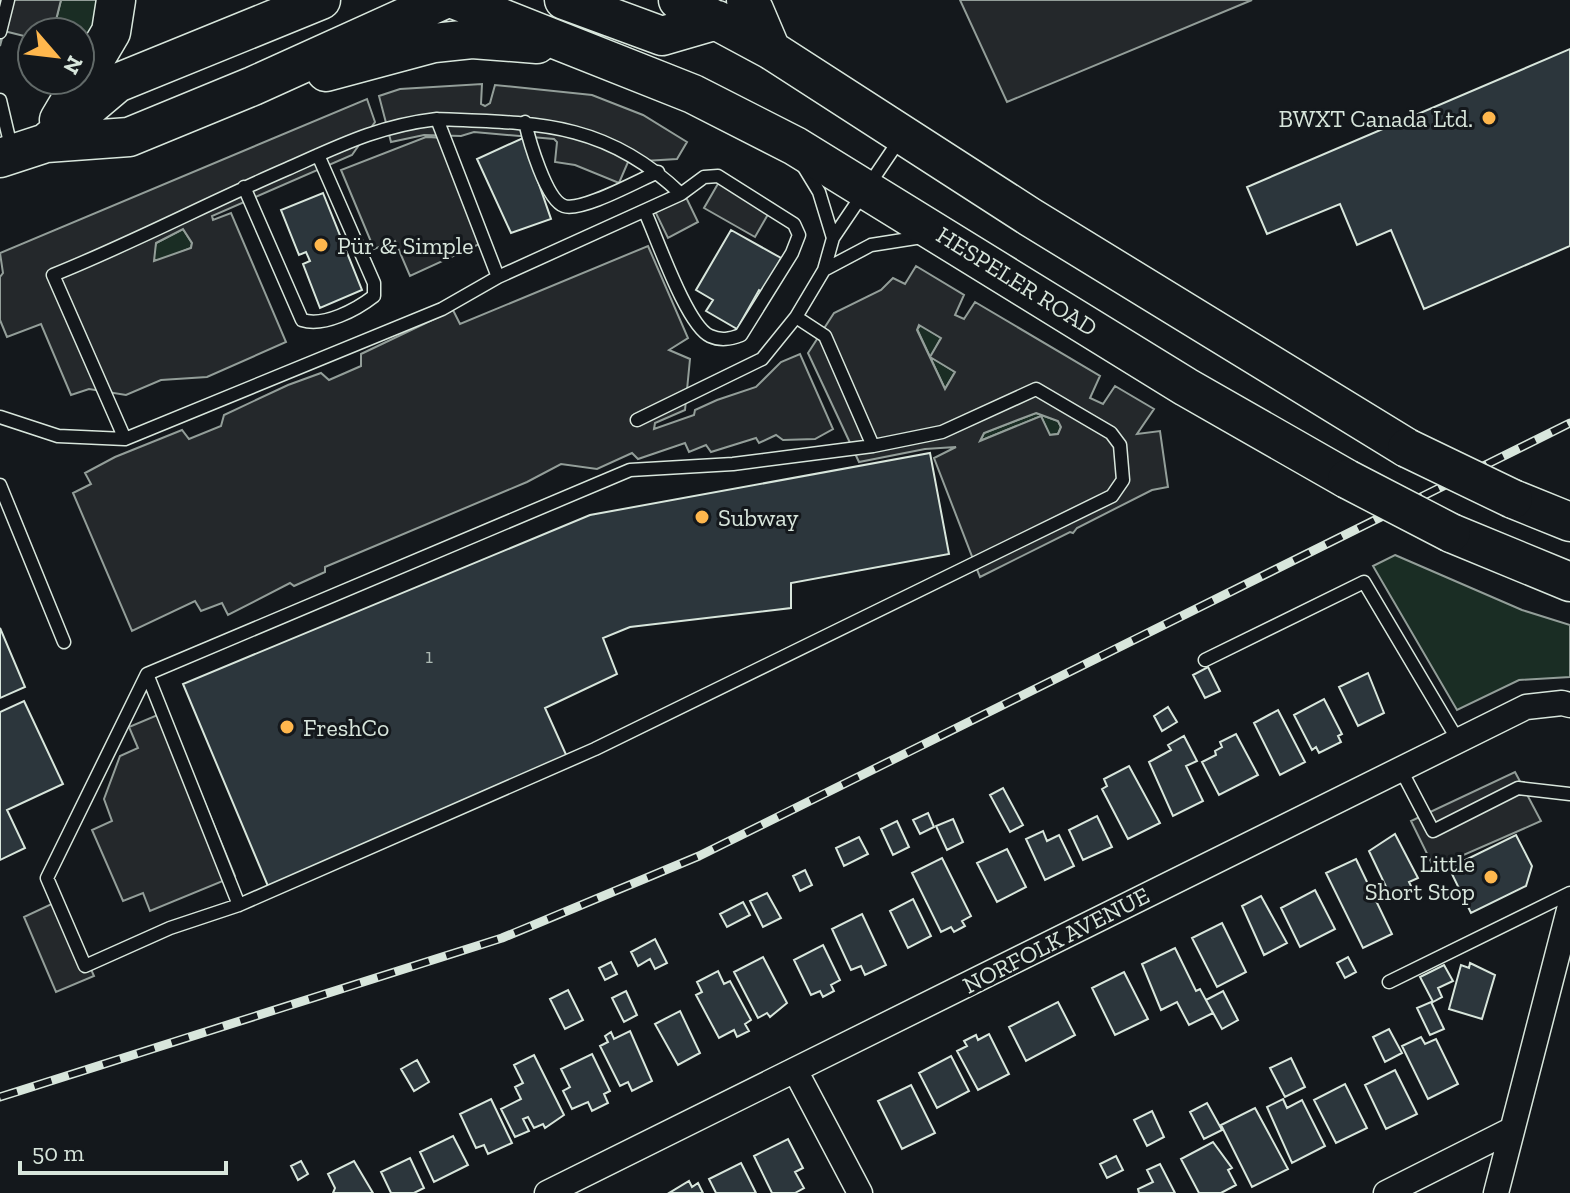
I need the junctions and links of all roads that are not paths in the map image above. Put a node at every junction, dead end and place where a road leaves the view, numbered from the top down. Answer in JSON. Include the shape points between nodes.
{"nodes":[{"id":1,"x":116,"y":0,"type":"edge"},
{"id":2,"x":321,"y":0,"type":"edge"},
{"id":3,"x":443,"y":0,"type":"edge"},
{"id":4,"x":456,"y":0,"type":"edge"},
{"id":5,"x":564,"y":0,"type":"edge"},
{"id":6,"x":678,"y":0,"type":"edge"},
{"id":7,"x":5,"y":1,"type":"edge"},
{"id":8,"x":731,"y":10,"type":"edge"},
{"id":9,"x":0,"y":32,"type":"edge"},
{"id":10,"x":571,"y":46,"type":"junction"},
{"id":11,"x":253,"y":86,"type":"junction"},
{"id":12,"x":0,"y":100,"type":"edge"},
{"id":13,"x":437,"y":119,"type":"junction"},
{"id":14,"x":525,"y":122,"type":"junction"},
{"id":15,"x":902,"y":136,"type":"junction"},
{"id":16,"x":795,"y":146,"type":"junction"},
{"id":17,"x":19,"y":152,"type":"edge"},
{"id":18,"x":318,"y":155,"type":"junction"},
{"id":19,"x":658,"y":172,"type":"junction"},
{"id":20,"x":244,"y":187,"type":"junction"},
{"id":21,"x":866,"y":187,"type":"junction"},
{"id":22,"x":681,"y":194,"type":"junction"},
{"id":23,"x":645,"y":212,"type":"junction"},
{"id":24,"x":941,"y":233,"type":"junction"},
{"id":25,"x":833,"y":238,"type":"junction"},
{"id":26,"x":824,"y":270,"type":"junction"},
{"id":27,"x":498,"y":277,"type":"junction"},
{"id":28,"x":796,"y":317,"type":"junction"},
{"id":29,"x":0,"y":417,"type":"edge"},
{"id":30,"x":637,"y":420,"type":"dead end"},
{"id":31,"x":125,"y":439,"type":"junction"},
{"id":32,"x":873,"y":446,"type":"junction"},
{"id":33,"x":0,"y":485,"type":"edge"},
{"id":34,"x":1570,"y":522,"type":"edge"},
{"id":35,"x":1570,"y":582,"type":"edge"},
{"id":36,"x":64,"y":642,"type":"dead end"},
{"id":37,"x":1205,"y":660,"type":"dead end"},
{"id":38,"x":147,"y":674,"type":"junction"},
{"id":39,"x":1570,"y":705,"type":"edge"},
{"id":40,"x":1459,"y":742,"type":"junction"},
{"id":41,"x":1400,"y":768,"type":"junction"},
{"id":42,"x":1570,"y":794,"type":"edge"},
{"id":43,"x":1570,"y":893,"type":"edge"},
{"id":44,"x":239,"y":905,"type":"junction"},
{"id":45,"x":1570,"y":906,"type":"edge"},
{"id":46,"x":1389,"y":982,"type":"dead end"},
{"id":47,"x":795,"y":1070,"type":"junction"},
{"id":48,"x":1511,"y":1130,"type":"junction"},
{"id":49,"x":547,"y":1193,"type":"edge"},
{"id":50,"x":860,"y":1193,"type":"edge"},
{"id":51,"x":1386,"y":1193,"type":"edge"},
{"id":52,"x":1496,"y":1193,"type":"edge"}],
"edges":[{"from":1,"to":17,"type":"main road","via":[[111,32]]},
{"from":2,"to":17,"type":"main road","via":[[117,83]]},
{"from":3,"to":11,"type":"main road"},
{"from":4,"to":10,"type":"main road","name":"HESPELER ROAD"},
{"from":5,"to":8,"type":"main road","via":[[662,36]]},
{"from":6,"to":8,"type":"main road"},
{"from":7,"to":9,"type":"lane"},
{"from":8,"to":15,"type":"main road","via":[[754,10],[771,50]]},
{"from":10,"to":11,"type":"main road","via":[[472,39],[434,43]]},
{"from":10,"to":16,"type":"main road","name":"HESPELER ROAD","via":[[693,94]]},
{"from":11,"to":17,"type":"main road","via":[[129,137]]},
{"from":12,"to":17,"type":"lane"},
{"from":13,"to":14,"type":"lane"},
{"from":13,"to":18,"type":"lane","via":[[394,124]]},
{"from":13,"to":27,"type":"lane"},
{"from":14,"to":19,"type":"lane","via":[[580,132],[634,154]]},
{"from":14,"to":19,"type":"lane","via":[[554,199],[564,206],[579,206]]},
{"from":15,"to":21,"type":"lane"},
{"from":15,"to":34,"type":"main road","bridge":true,"via":[[1407,448]]},
{"from":16,"to":21,"type":"main road","name":"HESPELER ROAD"},
{"from":16,"to":25,"type":"lane","via":[[819,192]]},
{"from":18,"to":20,"type":"lane"},
{"from":18,"to":20,"type":"lane","via":[[374,283],[374,296],[364,304],[316,324],[302,320]]},
{"from":19,"to":22,"type":"lane"},
{"from":20,"to":31,"type":"lane","via":[[53,275]]},
{"from":21,"to":24,"type":"main road","name":"HESPELER ROAD"},
{"from":21,"to":25,"type":"lane"},
{"from":22,"to":23,"type":"lane"},
{"from":22,"to":23,"type":"lane","via":[[704,177],[718,176],[778,212],[799,235],[741,335],[726,340],[708,336],[694,320]]},
{"from":23,"to":27,"type":"lane"},
{"from":24,"to":26,"type":"lane","via":[[871,245]]},
{"from":24,"to":35,"type":"main road","name":"HESPELER ROAD","bridge":true,"via":[[1186,387],[1347,479],[1451,533]]},
{"from":25,"to":26,"type":"lane"},
{"from":26,"to":28,"type":"lane"},
{"from":27,"to":31,"type":"lane","via":[[442,309]]},
{"from":28,"to":30,"type":"lane","via":[[762,359]]},
{"from":28,"to":32,"type":"lane","via":[[825,336]]},
{"from":29,"to":31,"type":"lane","via":[[58,436]]},
{"from":32,"to":38,"type":"lane","via":[[733,464],[630,470]]},
{"from":32,"to":44,"type":"lane","via":[[942,432],[1036,389],[1111,433],[1120,445],[1123,480],[1112,496],[595,749]]},
{"from":33,"to":36,"type":"lane"},
{"from":37,"to":40,"type":"lane","via":[[1364,582]]},
{"from":38,"to":44,"type":"lane"},
{"from":38,"to":44,"type":"lane","via":[[47,878],[85,966],[170,928]]},
{"from":39,"to":40,"type":"street","name":"NORFOLK AVENUE","via":[[1526,707]]},
{"from":40,"to":41,"type":"street","name":"NORFOLK AVENUE"},
{"from":41,"to":42,"type":"lane","via":[[1433,831],[1518,788]]},
{"from":41,"to":47,"type":"street","name":"NORFOLK AVENUE"},
{"from":43,"to":46,"type":"lane"},
{"from":45,"to":48,"type":"street"},
{"from":47,"to":49,"type":"street","name":"NORFOLK AVENUE"},
{"from":47,"to":50,"type":"street"},
{"from":48,"to":51,"type":"street"},
{"from":48,"to":52,"type":"street"}]}
